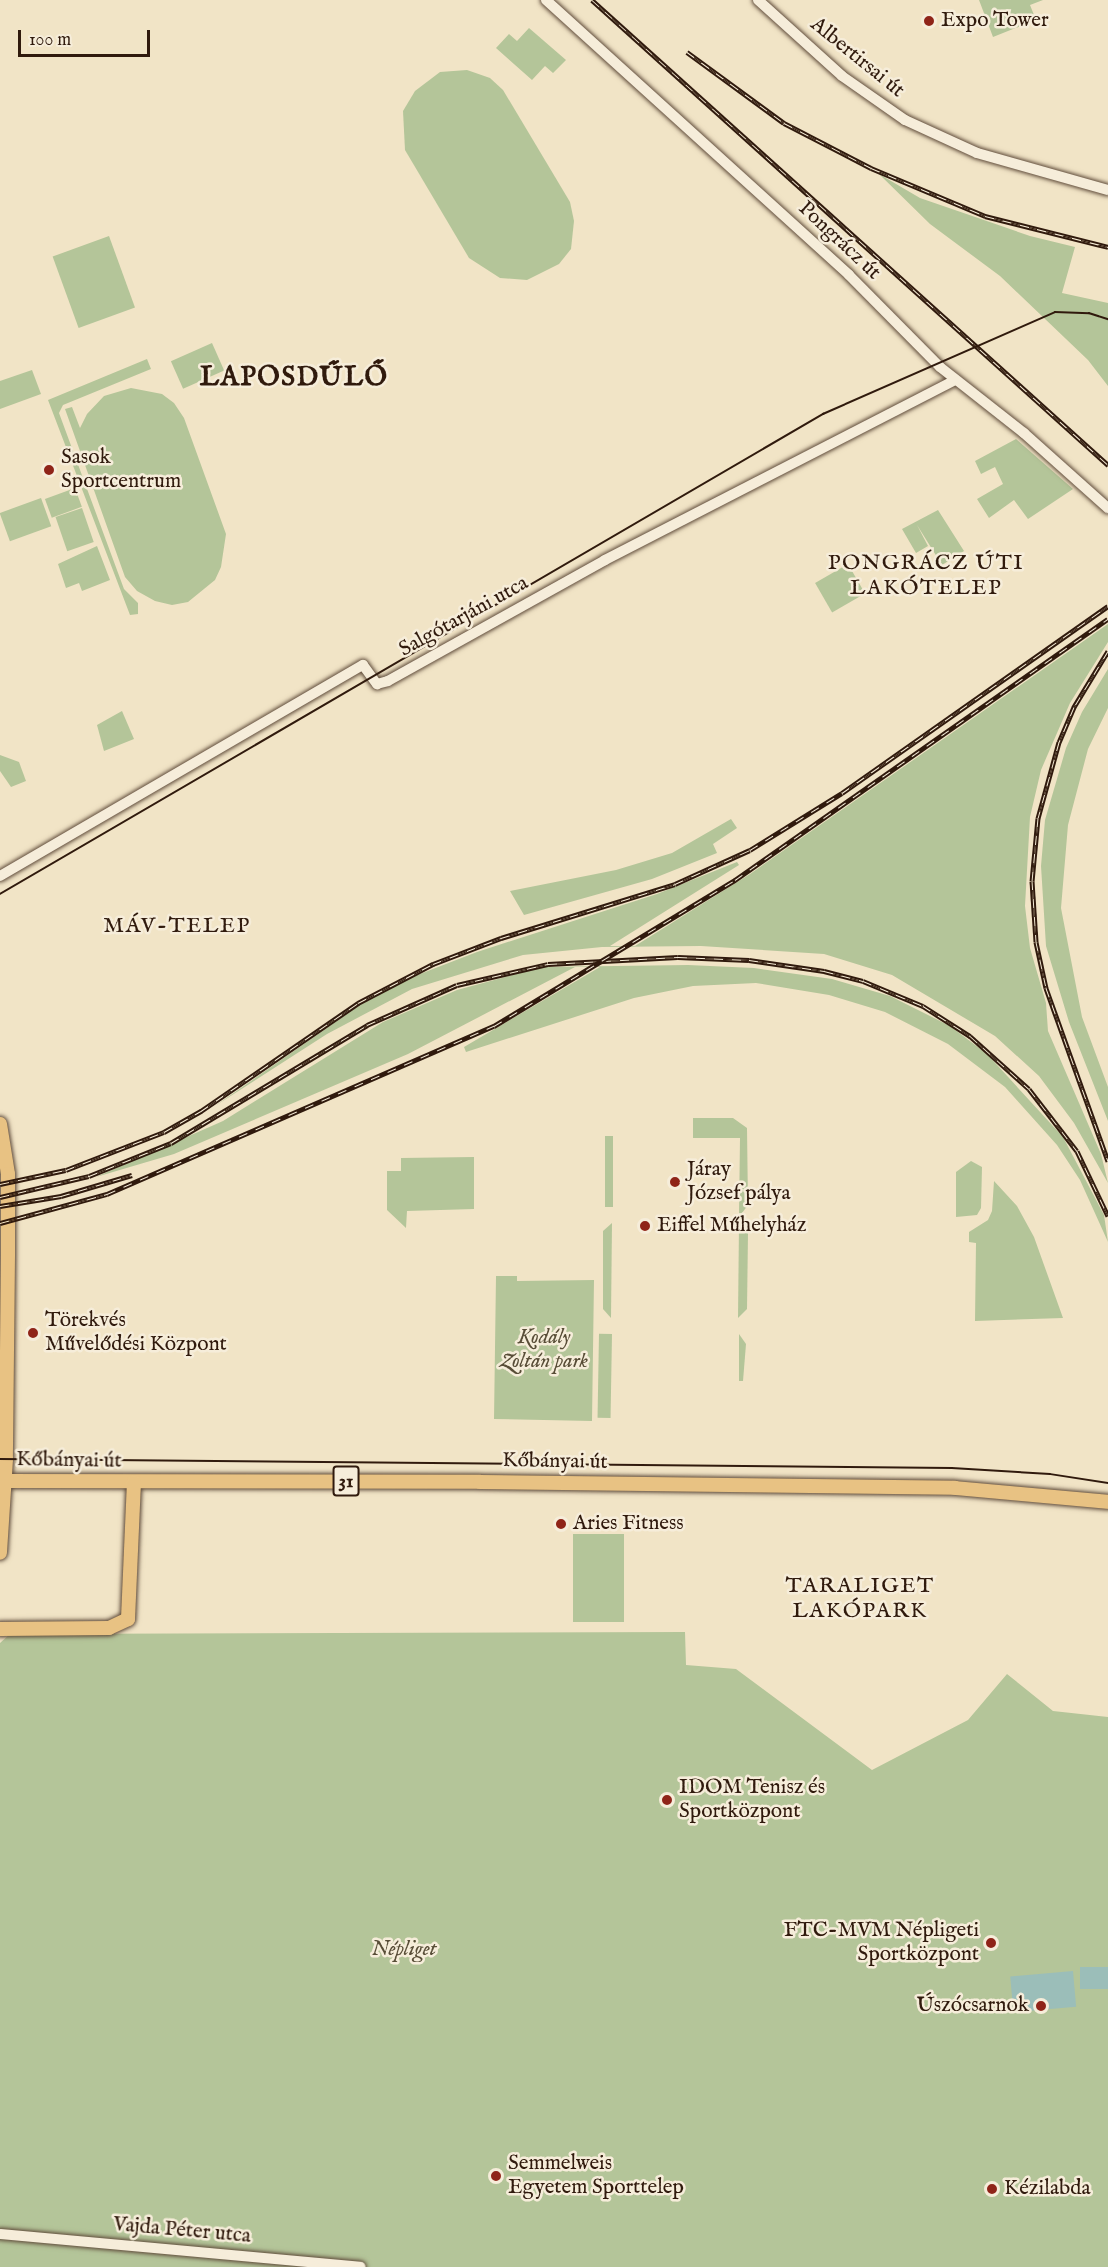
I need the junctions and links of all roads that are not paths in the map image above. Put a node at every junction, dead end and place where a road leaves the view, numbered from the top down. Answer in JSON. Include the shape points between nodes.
{"nodes":[{"id":1,"x":546,"y":0,"type":"edge"},
{"id":2,"x":758,"y":0,"type":"edge"},
{"id":3,"x":1108,"y":190,"type":"edge"},
{"id":4,"x":955,"y":380,"type":"junction"},
{"id":5,"x":1108,"y":508,"type":"edge"},
{"id":6,"x":2,"y":874,"type":"edge"},
{"id":7,"x":0,"y":1124,"type":"edge"},
{"id":8,"x":3,"y":1481,"type":"edge"},
{"id":9,"x":134,"y":1482,"type":"junction"},
{"id":10,"x":1108,"y":1502,"type":"edge"},
{"id":11,"x":0,"y":1553,"type":"edge"},
{"id":12,"x":0,"y":1629,"type":"edge"},
{"id":13,"x":0,"y":2234,"type":"edge"},
{"id":14,"x":360,"y":2267,"type":"edge"}],
"edges":[{"from":1,"to":4,"type":"street","name":"Pongrácz út","via":[[849,275]]},
{"from":2,"to":3,"type":"street","name":"Albertirsai út","via":[[842,76],[899,116],[977,153]]},
{"from":4,"to":5,"type":"street","name":"Pongrácz út"},
{"from":4,"to":6,"type":"street","name":"Salgótarjáni utca","via":[[598,563],[388,681],[377,684],[363,665]]},
{"from":7,"to":8,"type":"main road","via":[[6,1151]]},
{"from":8,"to":9,"type":"main road","name":"Kőbányai út","number":"31"},
{"from":8,"to":11,"type":"main road"},
{"from":9,"to":10,"type":"main road","name":"Kőbányai út","number":"31","via":[[944,1488]]},
{"from":9,"to":12,"type":"main road","via":[[128,1619],[109,1628]]},
{"from":13,"to":14,"type":"street","name":"Vajda Péter utca"}]}
